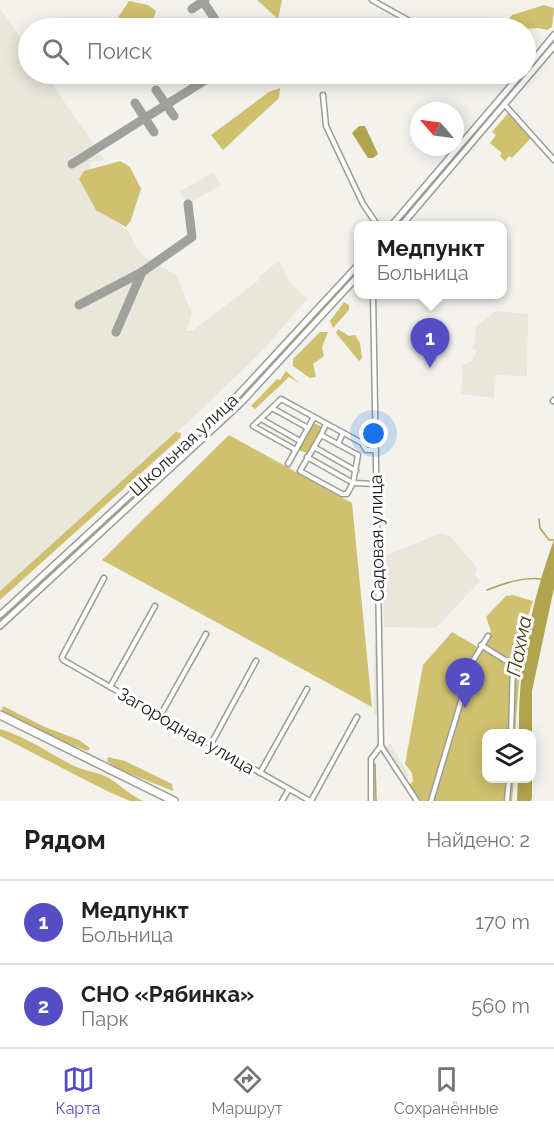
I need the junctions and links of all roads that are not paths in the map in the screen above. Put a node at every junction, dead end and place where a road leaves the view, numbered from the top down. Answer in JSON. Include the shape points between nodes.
{"nodes":[{"id":1,"x":372,"y":0,"type":"edge"},
{"id":2,"x":404,"y":18,"type":"edge"},
{"id":3,"x":554,"y":35,"type":"edge"},
{"id":4,"x":553,"y":50,"type":"edge"},
{"id":5,"x":536,"y":62,"type":"joint"},
{"id":6,"x":514,"y":84,"type":"edge"},
{"id":7,"x":517,"y":84,"type":"edge"},
{"id":8,"x":323,"y":95,"type":"dead end"},
{"id":9,"x":502,"y":102,"type":"junction"},
{"id":10,"x":554,"y":160,"type":"edge"},
{"id":11,"x":375,"y":221,"type":"edge"},
{"id":12,"x":396,"y":221,"type":"edge"},
{"id":13,"x":404,"y":221,"type":"edge"},
{"id":14,"x":354,"y":269,"type":"edge"},
{"id":15,"x":354,"y":281,"type":"edge"},
{"id":16,"x":373,"y":299,"type":"edge"},
{"id":17,"x":275,"y":358,"type":"junction"},
{"id":18,"x":280,"y":363,"type":"junction"},
{"id":19,"x":272,"y":408,"type":"junction"},
{"id":20,"x":314,"y":417,"type":"junction"},
{"id":21,"x":261,"y":419,"type":"junction"},
{"id":22,"x":326,"y":424,"type":"junction"},
{"id":23,"x":308,"y":428,"type":"junction"},
{"id":24,"x":344,"y":433,"type":"junction"},
{"id":25,"x":321,"y":435,"type":"junction"},
{"id":26,"x":300,"y":441,"type":"junction"},
{"id":27,"x":338,"y":444,"type":"junction"},
{"id":28,"x":314,"y":447,"type":"junction"},
{"id":29,"x":364,"y":449,"type":"junction"},
{"id":30,"x":296,"y":450,"type":"junction"},
{"id":31,"x":376,"y":450,"type":"junction"},
{"id":32,"x":358,"y":455,"type":"junction"},
{"id":33,"x":307,"y":458,"type":"junction"},
{"id":34,"x":288,"y":464,"type":"dead end"},
{"id":35,"x":356,"y":471,"type":"junction"},
{"id":36,"x":353,"y":483,"type":"junction"},
{"id":37,"x":376,"y":484,"type":"junction"},
{"id":38,"x":104,"y":578,"type":"dead end"},
{"id":39,"x":155,"y":606,"type":"dead end"},
{"id":40,"x":0,"y":615,"type":"edge"},
{"id":41,"x":0,"y":626,"type":"edge"},
{"id":42,"x":206,"y":634,"type":"dead end"},
{"id":43,"x":488,"y":636,"type":"dead end"},
{"id":44,"x":481,"y":645,"type":"junction"},
{"id":45,"x":256,"y":661,"type":"dead end"},
{"id":46,"x":110,"y":687,"type":"junction"},
{"id":47,"x":308,"y":688,"type":"dead end"},
{"id":48,"x":160,"y":716,"type":"junction"},
{"id":49,"x":0,"y":717,"type":"edge"},
{"id":50,"x":357,"y":717,"type":"dead end"},
{"id":51,"x":510,"y":729,"type":"edge"},
{"id":52,"x":211,"y":744,"type":"junction"},
{"id":53,"x":381,"y":746,"type":"junction"},
{"id":54,"x":260,"y":773,"type":"junction"},
{"id":55,"x":509,"y":783,"type":"edge"},
{"id":56,"x":289,"y":789,"type":"junction"},
{"id":57,"x":166,"y":801,"type":"edge"},
{"id":58,"x":174,"y":801,"type":"edge"},
{"id":59,"x":282,"y":801,"type":"edge"},
{"id":60,"x":310,"y":801,"type":"edge"},
{"id":61,"x":371,"y":801,"type":"edge"},
{"id":62,"x":417,"y":801,"type":"edge"},
{"id":63,"x":431,"y":801,"type":"edge"},
{"id":64,"x":507,"y":801,"type":"edge"}],
"edges":[{"from":1,"to":2,"type":"street"},
{"from":3,"to":5,"type":"main road"},
{"from":4,"to":5,"type":"main road"},
{"from":6,"to":9,"type":"main road"},
{"from":7,"to":9,"type":"main road"},
{"from":8,"to":11,"type":"street","via":[[326,126]]},
{"from":9,"to":10,"type":"street"},
{"from":9,"to":12,"type":"main road"},
{"from":9,"to":13,"type":"main road"},
{"from":14,"to":17,"type":"main road","name":"Школьная улица"},
{"from":15,"to":18,"type":"main road","name":"Школьная улица"},
{"from":16,"to":31,"type":"street","name":"Садовая улица"},
{"from":17,"to":18,"type":"main road"},
{"from":17,"to":40,"type":"main road","name":"Школьная улица"},
{"from":18,"to":41,"type":"main road","name":"Школьная улица"},
{"from":19,"to":20,"type":"street","via":[[282,400]]},
{"from":19,"to":21,"type":"street"},
{"from":19,"to":23,"type":"street"},
{"from":20,"to":22,"type":"street"},
{"from":20,"to":23,"type":"street"},
{"from":21,"to":26,"type":"street"},
{"from":21,"to":30,"type":"street","via":[[254,426]]},
{"from":22,"to":24,"type":"street"},
{"from":22,"to":25,"type":"street"},
{"from":23,"to":26,"type":"street"},
{"from":24,"to":27,"type":"street"},
{"from":24,"to":29,"type":"street","via":[[362,443]]},
{"from":25,"to":27,"type":"street"},
{"from":25,"to":28,"type":"street"},
{"from":26,"to":30,"type":"street"},
{"from":27,"to":32,"type":"street"},
{"from":28,"to":33,"type":"street"},
{"from":28,"to":35,"type":"street"},
{"from":29,"to":31,"type":"street"},
{"from":29,"to":32,"type":"street"},
{"from":30,"to":34,"type":"street"},
{"from":31,"to":37,"type":"street","name":"Садовая улица"},
{"from":32,"to":35,"type":"street"},
{"from":33,"to":36,"type":"street"},
{"from":33,"to":36,"type":"street","via":[[300,471],[342,494],[347,494]]},
{"from":35,"to":36,"type":"street"},
{"from":36,"to":37,"type":"street"},
{"from":37,"to":53,"type":"street","name":"Садовая улица"},
{"from":38,"to":46,"type":"street","name":"Загородная улица","via":[[62,657]]},
{"from":39,"to":46,"type":"street"},
{"from":42,"to":48,"type":"street"},
{"from":43,"to":44,"type":"street"},
{"from":44,"to":51,"type":"street","via":[[513,665]]},
{"from":44,"to":63,"type":"street"},
{"from":45,"to":52,"type":"street"},
{"from":46,"to":48,"type":"street","name":"Загородная улица"},
{"from":47,"to":54,"type":"street"},
{"from":48,"to":52,"type":"street","name":"Загородная улица"},
{"from":49,"to":57,"type":"highway"},
{"from":49,"to":58,"type":"highway"},
{"from":50,"to":60,"type":"street"},
{"from":52,"to":54,"type":"street","name":"Загородная улица"},
{"from":53,"to":61,"type":"street","via":[[371,759]]},
{"from":53,"to":62,"type":"street"},
{"from":54,"to":56,"type":"street","name":"Загородная улица"},
{"from":55,"to":64,"type":"street"},
{"from":56,"to":59,"type":"street"},
{"from":56,"to":60,"type":"street","name":"Загородная улица"}]}
